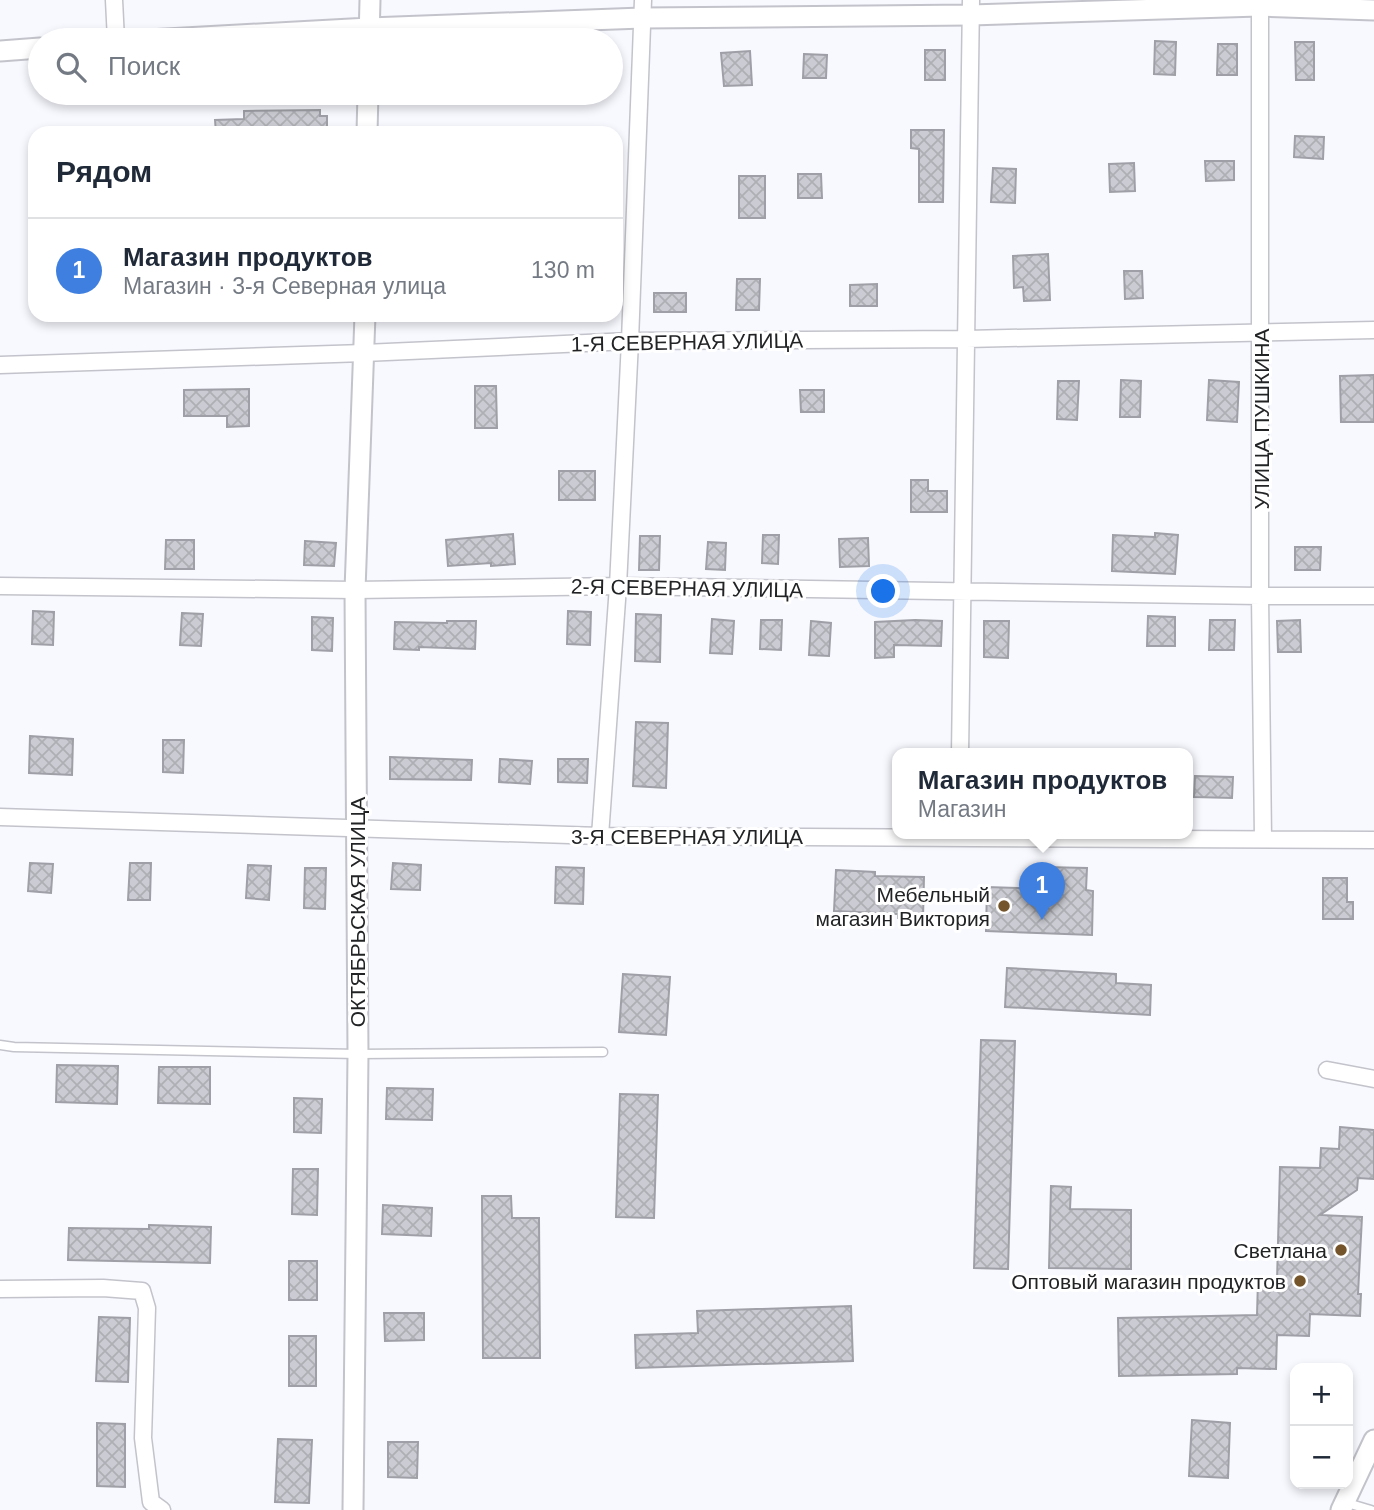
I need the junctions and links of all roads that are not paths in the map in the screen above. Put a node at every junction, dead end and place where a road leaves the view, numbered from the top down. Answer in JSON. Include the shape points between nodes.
{"nodes":[{"id":1,"x":114,"y":0,"type":"edge"},
{"id":2,"x":370,"y":0,"type":"edge"},
{"id":3,"x":1259,"y":3,"type":"edge"},
{"id":4,"x":971,"y":8,"type":"edge"},
{"id":5,"x":643,"y":9,"type":"edge"},
{"id":6,"x":1374,"y":10,"type":"edge"},
{"id":7,"x":115,"y":28,"type":"edge"},
{"id":8,"x":369,"y":28,"type":"edge"},
{"id":9,"x":435,"y":28,"type":"edge"},
{"id":10,"x":28,"y":49,"type":"edge"},
{"id":11,"x":0,"y":51,"type":"edge"},
{"id":12,"x":368,"y":105,"type":"edge"},
{"id":13,"x":367,"y":126,"type":"edge"},
{"id":14,"x":365,"y":322,"type":"edge"},
{"id":15,"x":1374,"y":330,"type":"edge"},
{"id":16,"x":1261,"y":334,"type":"junction"},
{"id":17,"x":967,"y":340,"type":"junction"},
{"id":18,"x":630,"y":341,"type":"junction"},
{"id":19,"x":364,"y":353,"type":"junction"},
{"id":20,"x":0,"y":365,"type":"edge"},
{"id":21,"x":0,"y":586,"type":"edge"},
{"id":22,"x":618,"y":586,"type":"junction"},
{"id":23,"x":355,"y":590,"type":"junction"},
{"id":24,"x":961,"y":592,"type":"junction"},
{"id":25,"x":1260,"y":596,"type":"junction"},
{"id":26,"x":1374,"y":596,"type":"edge"},
{"id":27,"x":960,"y":748,"type":"edge"},
{"id":28,"x":0,"y":817,"type":"edge"},
{"id":29,"x":357,"y":829,"type":"junction"},
{"id":30,"x":600,"y":836,"type":"junction"},
{"id":31,"x":892,"y":836,"type":"edge"},
{"id":32,"x":1193,"y":838,"type":"edge"},
{"id":33,"x":1263,"y":838,"type":"junction"},
{"id":34,"x":1374,"y":840,"type":"edge"},
{"id":35,"x":0,"y":1045,"type":"edge"},
{"id":36,"x":603,"y":1052,"type":"dead end"},
{"id":37,"x":358,"y":1054,"type":"junction"},
{"id":38,"x":1327,"y":1070,"type":"dead end"},
{"id":39,"x":1374,"y":1079,"type":"edge"},
{"id":40,"x":0,"y":1289,"type":"edge"},
{"id":41,"x":1374,"y":1440,"type":"edge"},
{"id":42,"x":1342,"y":1506,"type":"edge"},
{"id":43,"x":162,"y":1510,"type":"edge"},
{"id":44,"x":353,"y":1510,"type":"edge"},
{"id":45,"x":1371,"y":1510,"type":"edge"}],
"edges":[{"from":1,"to":7,"type":"street"},
{"from":2,"to":8,"type":"street"},
{"from":3,"to":4,"type":"street"},
{"from":3,"to":6,"type":"street"},
{"from":3,"to":16,"type":"street","name":"УЛИЦА ПУШКИНА"},
{"from":4,"to":5,"type":"street"},
{"from":4,"to":17,"type":"street"},
{"from":5,"to":9,"type":"street"},
{"from":5,"to":18,"type":"street"},
{"from":10,"to":11,"type":"street"},
{"from":12,"to":13,"type":"street"},
{"from":14,"to":19,"type":"street","name":"ОКТЯБРЬСКАЯ УЛИЦА"},
{"from":15,"to":16,"type":"street","name":"1-Я СЕВЕРНАЯ УЛИЦА"},
{"from":16,"to":17,"type":"street","name":"1-Я СЕВЕРНАЯ УЛИЦА"},
{"from":16,"to":25,"type":"street","name":"УЛИЦА ПУШКИНА"},
{"from":17,"to":18,"type":"street","name":"1-Я СЕВЕРНАЯ УЛИЦА"},
{"from":17,"to":24,"type":"street"},
{"from":18,"to":19,"type":"street","name":"1-Я СЕВЕРНАЯ УЛИЦА"},
{"from":18,"to":22,"type":"street"},
{"from":19,"to":20,"type":"street","name":"1-Я СЕВЕРНАЯ УЛИЦА"},
{"from":19,"to":23,"type":"street","name":"ОКТЯБРЬСКАЯ УЛИЦА"},
{"from":21,"to":23,"type":"street","name":"2-Я СЕВЕРНАЯ УЛИЦА"},
{"from":22,"to":23,"type":"street","name":"2-Я СЕВЕРНАЯ УЛИЦА"},
{"from":22,"to":24,"type":"street","name":"2-Я СЕВЕРНАЯ УЛИЦА"},
{"from":22,"to":30,"type":"street"},
{"from":23,"to":29,"type":"street","name":"ОКТЯБРЬСКАЯ УЛИЦА"},
{"from":24,"to":25,"type":"street","name":"2-Я СЕВЕРНАЯ УЛИЦА"},
{"from":24,"to":27,"type":"street"},
{"from":25,"to":26,"type":"street","name":"2-Я СЕВЕРНАЯ УЛИЦА"},
{"from":25,"to":33,"type":"street","name":"УЛИЦА ПУШКИНА"},
{"from":28,"to":29,"type":"street","name":"3-Я СЕВЕРНАЯ УЛИЦА"},
{"from":29,"to":30,"type":"street","name":"3-Я СЕВЕРНАЯ УЛИЦА"},
{"from":29,"to":37,"type":"street","name":"ОКТЯБРЬСКАЯ УЛИЦА"},
{"from":30,"to":31,"type":"street","name":"3-Я СЕВЕРНАЯ УЛИЦА"},
{"from":32,"to":33,"type":"street","name":"3-Я СЕВЕРНАЯ УЛИЦА"},
{"from":33,"to":34,"type":"street","name":"3-Я СЕВЕРНАЯ УЛИЦА"},
{"from":35,"to":37,"type":"lane"},
{"from":36,"to":37,"type":"lane"},
{"from":37,"to":44,"type":"street","name":"ОКТЯБРЬСКАЯ УЛИЦА"},
{"from":38,"to":39,"type":"street"},
{"from":40,"to":43,"type":"street","via":[[142,1290],[147,1308],[143,1438],[151,1502]]},
{"from":41,"to":42,"type":"street"},
{"from":42,"to":45,"type":"lane"}]}
